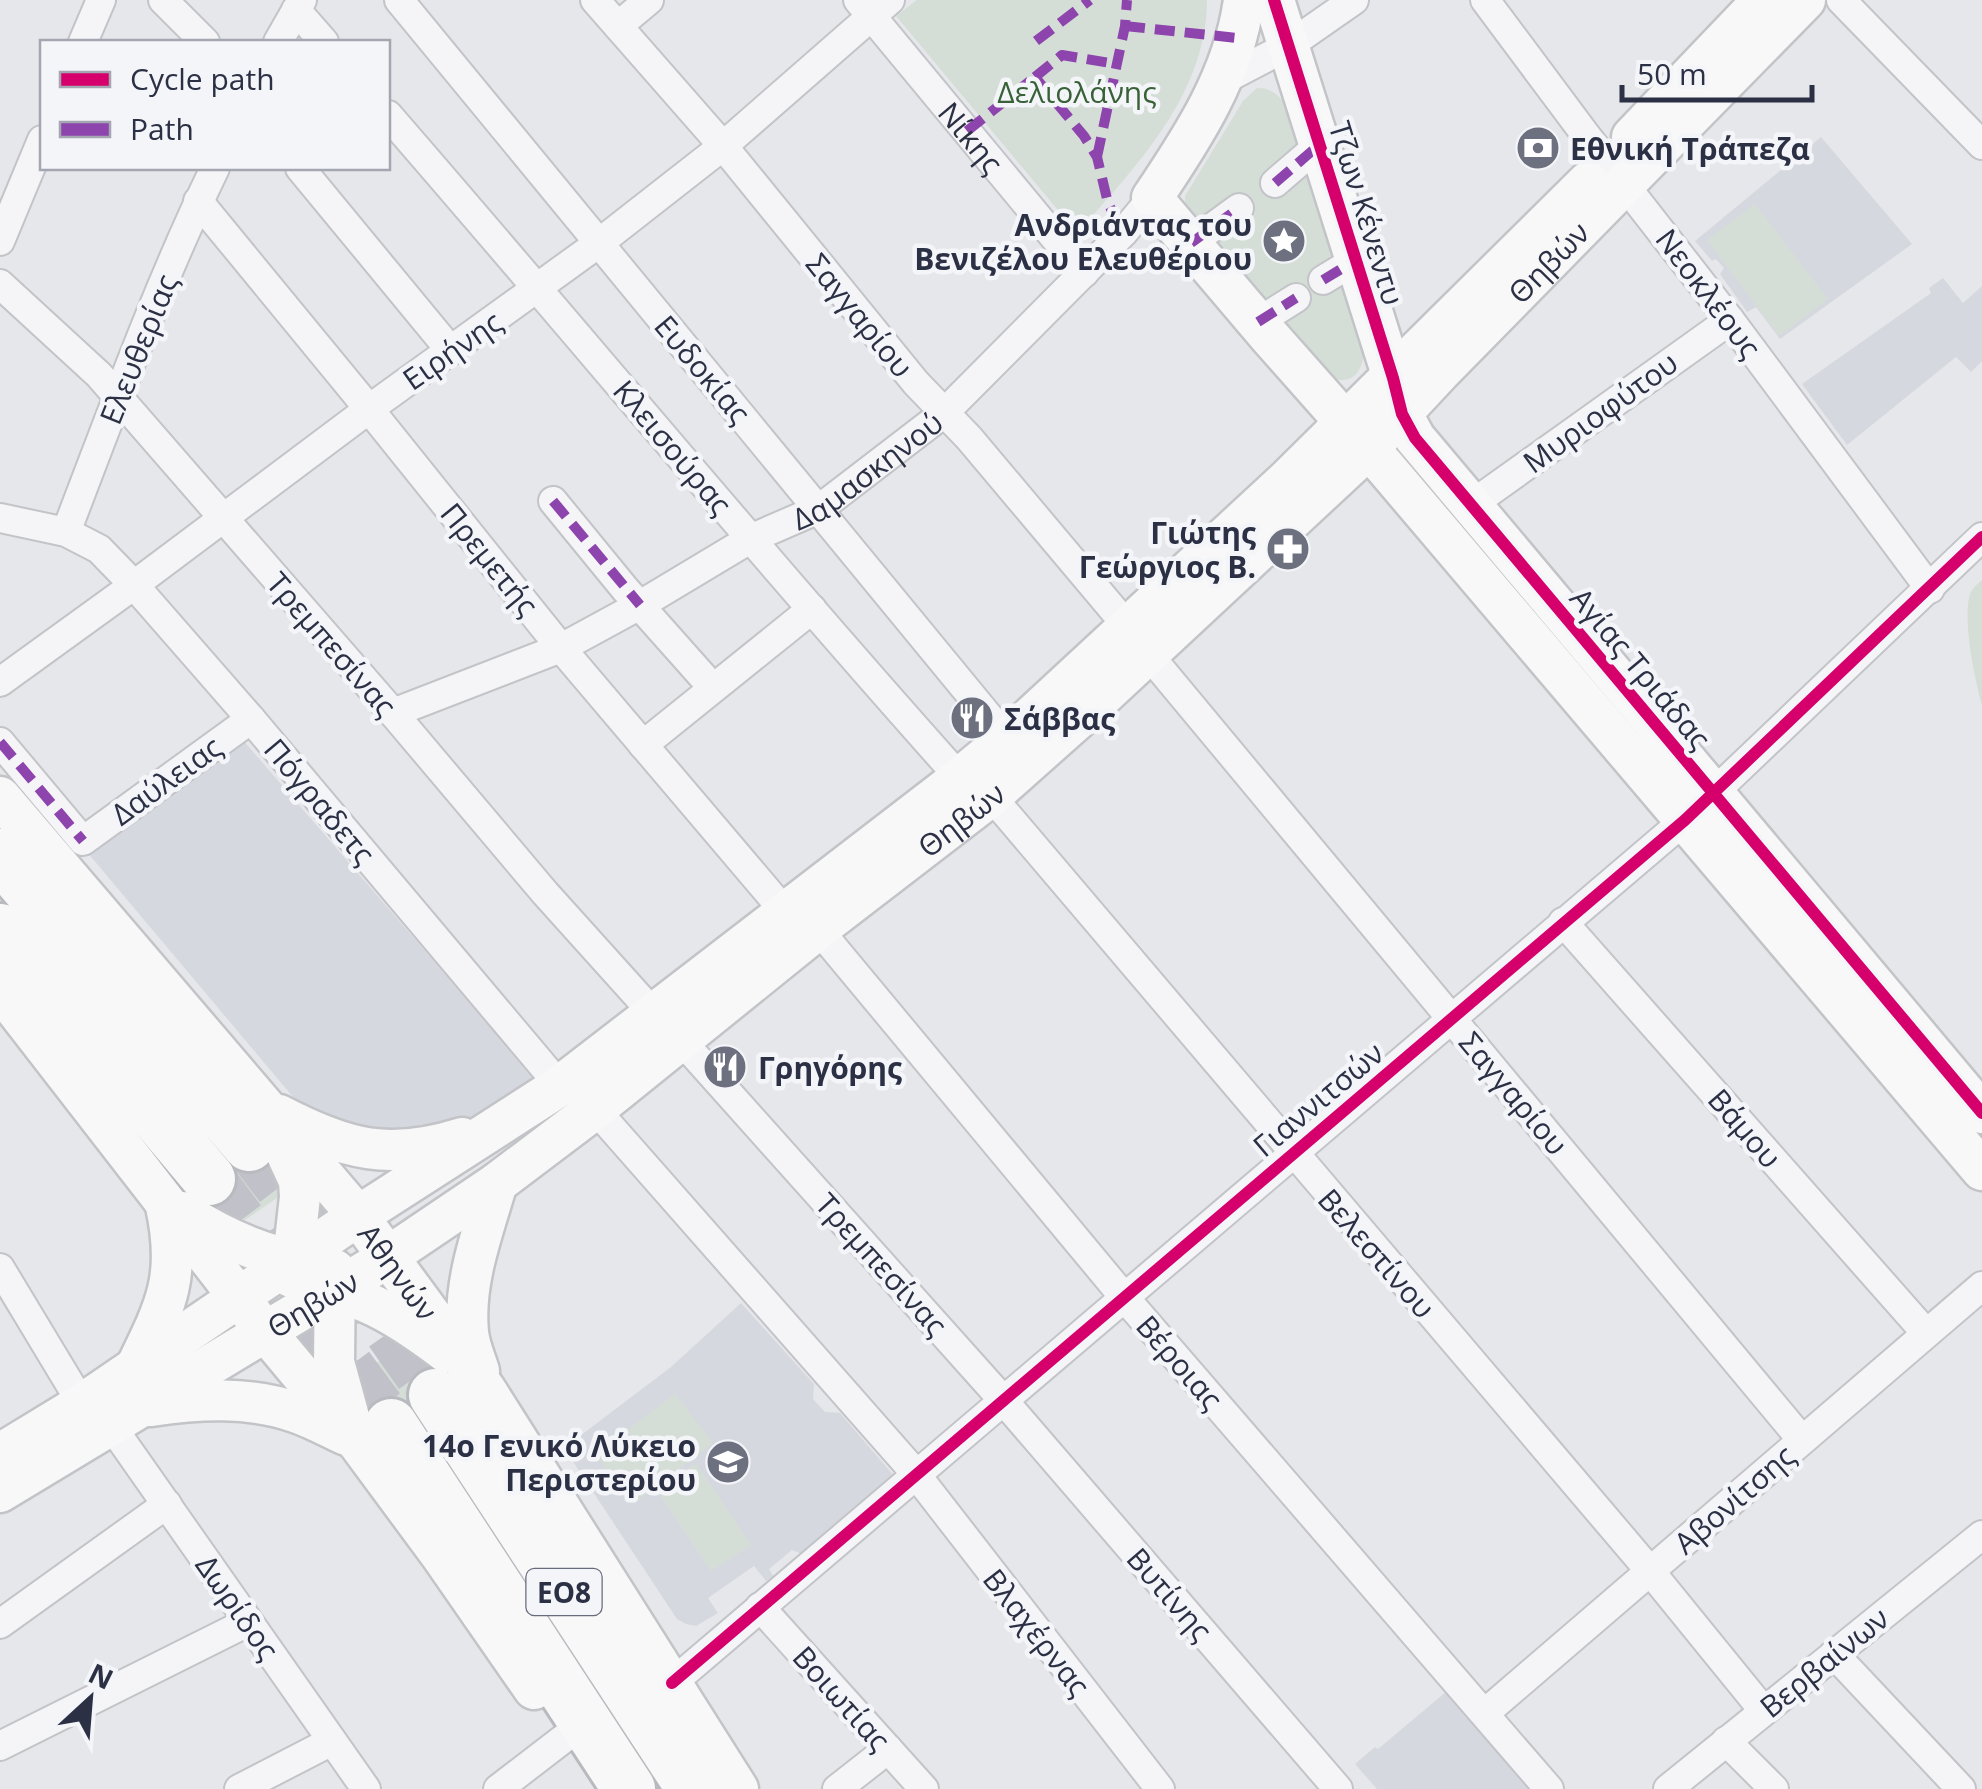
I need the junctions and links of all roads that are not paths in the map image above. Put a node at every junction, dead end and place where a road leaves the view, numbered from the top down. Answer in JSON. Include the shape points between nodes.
{"nodes":[{"id":1,"x":101,"y":0,"type":"edge"},
{"id":2,"x":163,"y":0,"type":"edge"},
{"id":3,"x":399,"y":0,"type":"edge"},
{"id":4,"x":595,"y":0,"type":"edge"},
{"id":5,"x":649,"y":0,"type":"edge"},
{"id":6,"x":1244,"y":0,"type":"edge"},
{"id":7,"x":1274,"y":0,"type":"edge"},
{"id":8,"x":1354,"y":0,"type":"edge"},
{"id":9,"x":1485,"y":0,"type":"edge"},
{"id":10,"x":1763,"y":0,"type":"edge"},
{"id":11,"x":1805,"y":0,"type":"edge"},
{"id":12,"x":1841,"y":0,"type":"edge"},
{"id":13,"x":299,"y":5,"type":"edge"},
{"id":14,"x":873,"y":5,"type":"edge"},
{"id":15,"x":618,"y":26,"type":"junction"},
{"id":16,"x":84,"y":40,"type":"edge"},
{"id":17,"x":204,"y":40,"type":"edge"},
{"id":18,"x":279,"y":40,"type":"edge"},
{"id":19,"x":323,"y":40,"type":"edge"},
{"id":20,"x":1288,"y":46,"type":"junction"},
{"id":21,"x":1223,"y":80,"type":"junction"},
{"id":22,"x":390,"y":117,"type":"edge"},
{"id":23,"x":40,"y":145,"type":"edge"},
{"id":24,"x":1320,"y":145,"type":"junction"},
{"id":25,"x":1982,"y":145,"type":"edge"},
{"id":26,"x":722,"y":146,"type":"junction"},
{"id":27,"x":213,"y":170,"type":"edge"},
{"id":28,"x":302,"y":170,"type":"edge"},
{"id":29,"x":1616,"y":173,"type":"junction"},
{"id":30,"x":1276,"y":183,"type":"dead end"},
{"id":31,"x":1152,"y":198,"type":"junction"},
{"id":32,"x":198,"y":201,"type":"junction"},
{"id":33,"x":1239,"y":208,"type":"dead end"},
{"id":34,"x":0,"y":241,"type":"edge"},
{"id":35,"x":599,"y":243,"type":"junction"},
{"id":36,"x":1192,"y":243,"type":"junction"},
{"id":37,"x":1084,"y":272,"type":"junction"},
{"id":38,"x":0,"y":284,"type":"edge"},
{"id":39,"x":538,"y":288,"type":"junction"},
{"id":40,"x":1296,"y":298,"type":"dead end"},
{"id":41,"x":1730,"y":320,"type":"junction"},
{"id":42,"x":1258,"y":322,"type":"junction"},
{"id":43,"x":451,"y":351,"type":"junction"},
{"id":44,"x":118,"y":397,"type":"junction"},
{"id":45,"x":369,"y":409,"type":"junction"},
{"id":46,"x":1403,"y":410,"type":"junction"},
{"id":47,"x":944,"y":413,"type":"junction"},
{"id":48,"x":1357,"y":436,"type":"junction"},
{"id":49,"x":553,"y":501,"type":"dead end"},
{"id":50,"x":1471,"y":505,"type":"junction"},
{"id":51,"x":819,"y":509,"type":"junction"},
{"id":52,"x":0,"y":518,"type":"edge"},
{"id":53,"x":223,"y":518,"type":"junction"},
{"id":54,"x":66,"y":532,"type":"junction"},
{"id":55,"x":1982,"y":537,"type":"edge"},
{"id":56,"x":750,"y":539,"type":"junction"},
{"id":57,"x":134,"y":585,"type":"junction"},
{"id":58,"x":1930,"y":588,"type":"junction"},
{"id":59,"x":640,"y":605,"type":"junction"},
{"id":60,"x":812,"y":609,"type":"junction"},
{"id":61,"x":1138,"y":640,"type":"junction"},
{"id":62,"x":561,"y":648,"type":"junction"},
{"id":63,"x":0,"y":682,"type":"edge"},
{"id":64,"x":713,"y":688,"type":"junction"},
{"id":65,"x":393,"y":713,"type":"junction"},
{"id":66,"x":250,"y":719,"type":"junction"},
{"id":67,"x":1007,"y":739,"type":"junction"},
{"id":68,"x":0,"y":742,"type":"edge"},
{"id":69,"x":643,"y":745,"type":"junction"},
{"id":70,"x":975,"y":787,"type":"junction"},
{"id":71,"x":0,"y":797,"type":"edge"},
{"id":72,"x":1699,"y":807,"type":"junction"},
{"id":73,"x":0,"y":855,"type":"edge"},
{"id":74,"x":802,"y":921,"type":"junction"},
{"id":75,"x":1563,"y":922,"type":"junction"},
{"id":76,"x":0,"y":930,"type":"edge"},
{"id":77,"x":0,"y":988,"type":"edge"},
{"id":78,"x":1451,"y":1018,"type":"junction"},
{"id":79,"x":667,"y":1026,"type":"junction"},
{"id":80,"x":560,"y":1086,"type":"junction"},
{"id":81,"x":595,"y":1108,"type":"junction"},
{"id":82,"x":1982,"y":1112,"type":"edge"},
{"id":83,"x":256,"y":1125,"type":"junction"},
{"id":84,"x":495,"y":1128,"type":"junction"},
{"id":85,"x":1292,"y":1154,"type":"junction"},
{"id":86,"x":1982,"y":1170,"type":"edge"},
{"id":87,"x":497,"y":1183,"type":"junction"},
{"id":88,"x":187,"y":1190,"type":"junction"},
{"id":89,"x":354,"y":1254,"type":"junction"},
{"id":90,"x":4,"y":1286,"type":"edge"},
{"id":91,"x":1982,"y":1286,"type":"edge"},
{"id":92,"x":271,"y":1297,"type":"junction"},
{"id":93,"x":1124,"y":1297,"type":"junction"},
{"id":94,"x":1926,"y":1333,"type":"junction"},
{"id":95,"x":136,"y":1368,"type":"junction"},
{"id":96,"x":460,"y":1392,"type":"junction"},
{"id":97,"x":1003,"y":1400,"type":"junction"},
{"id":98,"x":110,"y":1412,"type":"junction"},
{"id":99,"x":373,"y":1432,"type":"junction"},
{"id":100,"x":1802,"y":1440,"type":"junction"},
{"id":101,"x":0,"y":1454,"type":"edge"},
{"id":102,"x":915,"y":1475,"type":"junction"},
{"id":103,"x":0,"y":1492,"type":"edge"},
{"id":104,"x":167,"y":1504,"type":"junction"},
{"id":105,"x":1982,"y":1535,"type":"edge"},
{"id":106,"x":1650,"y":1571,"type":"junction"},
{"id":107,"x":760,"y":1607,"type":"junction"},
{"id":108,"x":248,"y":1622,"type":"junction"},
{"id":109,"x":0,"y":1624,"type":"edge"},
{"id":110,"x":1834,"y":1654,"type":"junction"},
{"id":111,"x":672,"y":1683,"type":"junction"},
{"id":112,"x":1763,"y":1710,"type":"junction"},
{"id":113,"x":1486,"y":1713,"type":"junction"},
{"id":114,"x":566,"y":1736,"type":"junction"},
{"id":115,"x":332,"y":1741,"type":"junction"},
{"id":116,"x":1726,"y":1741,"type":"junction"},
{"id":117,"x":0,"y":1746,"type":"edge"},
{"id":118,"x":888,"y":1749,"type":"junction"},
{"id":119,"x":239,"y":1789,"type":"edge"},
{"id":120,"x":366,"y":1789,"type":"edge"},
{"id":121,"x":498,"y":1789,"type":"edge"},
{"id":122,"x":600,"y":1789,"type":"edge"},
{"id":123,"x":628,"y":1789,"type":"edge"},
{"id":124,"x":693,"y":1789,"type":"edge"},
{"id":125,"x":738,"y":1789,"type":"edge"},
{"id":126,"x":836,"y":1789,"type":"edge"},
{"id":127,"x":924,"y":1789,"type":"edge"},
{"id":128,"x":1160,"y":1789,"type":"edge"},
{"id":129,"x":1338,"y":1789,"type":"edge"},
{"id":130,"x":1549,"y":1789,"type":"edge"},
{"id":131,"x":1668,"y":1789,"type":"edge"},
{"id":132,"x":1774,"y":1789,"type":"edge"},
{"id":133,"x":1961,"y":1789,"type":"edge"}],
"edges":[{"from":1,"to":16,"type":"street"},
{"from":2,"to":17,"type":"street"},
{"from":3,"to":35,"type":"street","name":"Ευδοκίας"},
{"from":4,"to":15,"type":"street","name":"Σαγγαρίου"},
{"from":5,"to":15,"type":"street"},
{"from":6,"to":21,"type":"main road","name":"Δαμασκηνού"},
{"from":7,"to":20,"type":"main road","name":"Τζων Κένεντυ"},
{"from":8,"to":20,"type":"street"},
{"from":9,"to":29,"type":"street","name":"Νεοκλέους"},
{"from":10,"to":29,"type":"main road","name":"Θηβών"},
{"from":11,"to":29,"type":"main road","name":"Θηβών"},
{"from":12,"to":25,"type":"street"},
{"from":13,"to":18,"type":"street"},
{"from":13,"to":19,"type":"street"},
{"from":14,"to":26,"type":"street","name":"Ειρήνης"},
{"from":14,"to":37,"type":"street","name":"Νίκης"},
{"from":15,"to":26,"type":"street","name":"Σαγγαρίου"},
{"from":20,"to":21,"type":"street"},
{"from":20,"to":24,"type":"main road","name":"Τζων Κένεντυ"},
{"from":21,"to":31,"type":"main road","name":"Δαμασκηνού"},
{"from":22,"to":39,"type":"street","name":"Κλεισούρας"},
{"from":23,"to":34,"type":"street"},
{"from":24,"to":30,"type":"street"},
{"from":24,"to":46,"type":"main road","name":"Τζων Κένεντυ","via":[[1339,270]]},
{"from":26,"to":35,"type":"street","name":"Ειρήνης"},
{"from":26,"to":47,"type":"street","name":"Σαγγαρίου"},
{"from":27,"to":32,"type":"street","name":"Ελευθερίας"},
{"from":28,"to":43,"type":"street"},
{"from":29,"to":41,"type":"street","name":"Νεοκλέους"},
{"from":29,"to":46,"type":"main road","name":"Θηβών"},
{"from":31,"to":36,"type":"main road","name":"Αγίας Τριάδας"},
{"from":31,"to":37,"type":"street","name":"Δαμασκηνού"},
{"from":32,"to":44,"type":"street","name":"Ελευθερίας"},
{"from":32,"to":45,"type":"street","name":"Πρεμετής"},
{"from":33,"to":36,"type":"street"},
{"from":35,"to":39,"type":"street","name":"Ειρήνης"},
{"from":35,"to":51,"type":"street","name":"Ευδοκίας"},
{"from":36,"to":42,"type":"main road","name":"Αγίας Τριάδας"},
{"from":37,"to":47,"type":"street","name":"Δαμασκηνού"},
{"from":38,"to":44,"type":"street","name":"Τρεμπεσίνας"},
{"from":39,"to":43,"type":"street","name":"Ειρήνης"},
{"from":39,"to":56,"type":"street","name":"Κλεισούρας"},
{"from":40,"to":42,"type":"street"},
{"from":41,"to":50,"type":"street","name":"Μυριοφύτου"},
{"from":41,"to":58,"type":"street","name":"Νεοκλέους"},
{"from":42,"to":48,"type":"main road","name":"Αγίας Τριάδας"},
{"from":43,"to":45,"type":"street","name":"Ειρήνης"},
{"from":44,"to":53,"type":"street","name":"Τρεμπεσίνας"},
{"from":44,"to":54,"type":"street","name":"Ελευθερίας"},
{"from":45,"to":53,"type":"street","name":"Ειρήνης"},
{"from":45,"to":62,"type":"street","name":"Πρεμετής"},
{"from":46,"to":48,"type":"main road","name":"Θηβών"},
{"from":46,"to":50,"type":"main road","name":"Αγίας Τριάδας"},
{"from":47,"to":51,"type":"street","name":"Δαμασκηνού"},
{"from":47,"to":61,"type":"street","name":"Σαγγαρίου"},
{"from":48,"to":61,"type":"main road","name":"Θηβών"},
{"from":48,"to":72,"type":"main road","name":"Αγίας Τριάδας"},
{"from":49,"to":59,"type":"street"},
{"from":50,"to":72,"type":"main road","name":"Αγίας Τριάδας"},
{"from":51,"to":56,"type":"street","name":"Δαμασκηνού"},
{"from":51,"to":67,"type":"street","name":"Ευδοκίας"},
{"from":52,"to":54,"type":"street"},
{"from":53,"to":57,"type":"street","name":"Ειρήνης"},
{"from":53,"to":65,"type":"street","name":"Τρεμπεσίνας"},
{"from":54,"to":57,"type":"street","name":"Πόγραδετς","via":[[99,549]]},
{"from":55,"to":58,"type":"street","name":"Γιαννιτσών"},
{"from":56,"to":59,"type":"street","name":"Δαμασκηνού"},
{"from":56,"to":60,"type":"street","name":"Κλεισούρας"},
{"from":57,"to":63,"type":"street","name":"Ειρήνης"},
{"from":57,"to":66,"type":"street","name":"Πόγραδετς"},
{"from":58,"to":72,"type":"street","name":"Γιαννιτσών"},
{"from":59,"to":62,"type":"street","name":"Δαμασκηνού"},
{"from":59,"to":64,"type":"street"},
{"from":60,"to":64,"type":"street"},
{"from":60,"to":70,"type":"street","name":"Κλεισούρας"},
{"from":61,"to":67,"type":"main road","name":"Θηβών"},
{"from":61,"to":70,"type":"main road","name":"Θηβών"},
{"from":61,"to":78,"type":"street","name":"Σαγγαρίου"},
{"from":62,"to":65,"type":"street","name":"Δαμασκηνού"},
{"from":62,"to":69,"type":"street","name":"Πρεμετής"},
{"from":64,"to":69,"type":"street"},
{"from":65,"to":79,"type":"street","name":"Τρεμπεσίνας"},
{"from":66,"to":68,"type":"street","name":"Δαύλειας","via":[[82,841]]},
{"from":66,"to":80,"type":"street","name":"Πόγραδετς"},
{"from":67,"to":70,"type":"main road","name":"Θηβών"},
{"from":69,"to":74,"type":"street","name":"Πρεμετής"},
{"from":70,"to":74,"type":"main road","name":"Θηβών"},
{"from":70,"to":85,"type":"street","name":"Βελεστίνου"},
{"from":71,"to":83,"type":"main road","name":"Αθηνών"},
{"from":72,"to":75,"type":"street","name":"Γιαννιτσών"},
{"from":72,"to":82,"type":"main road","name":"Αγίας Τριάδας"},
{"from":72,"to":86,"type":"main road","name":"Αγίας Τριάδας"},
{"from":73,"to":83,"type":"highway","name":"Αθηνών"},
{"from":74,"to":79,"type":"main road","name":"Θηβών"},
{"from":74,"to":93,"type":"street","name":"Βέροιας"},
{"from":75,"to":78,"type":"street","name":"Γιαννιτσών"},
{"from":75,"to":94,"type":"street","name":"Βάμου"},
{"from":76,"to":88,"type":"highway"},
{"from":77,"to":88,"type":"main road"},
{"from":78,"to":85,"type":"street","name":"Γιαννιτσών"},
{"from":78,"to":100,"type":"street","name":"Σαγγαρίου"},
{"from":79,"to":80,"type":"main road","name":"Θηβών"},
{"from":79,"to":81,"type":"main road","name":"Θηβών"},
{"from":79,"to":97,"type":"street","name":"Τρεμπεσίνας"},
{"from":80,"to":84,"type":"main road","name":"Θηβών"},
{"from":81,"to":87,"type":"main road","name":"Θηβών"},
{"from":81,"to":102,"type":"street"},
{"from":83,"to":84,"type":"main road","via":[[307,1130],[370,1150],[428,1149]]},
{"from":83,"to":89,"type":"main road","name":"Αθηνών"},
{"from":83,"to":92,"type":"main road","via":[[291,1161],[299,1182]]},
{"from":84,"to":89,"type":"main road","name":"Θηβών"},
{"from":85,"to":93,"type":"street","name":"Γιαννιτσών"},
{"from":85,"to":106,"type":"street","name":"Βελεστίνου"},
{"from":87,"to":89,"type":"main road","name":"Θηβών"},
{"from":87,"to":96,"type":"main road","via":[[466,1302]]},
{"from":88,"to":92,"type":"main road"},
{"from":88,"to":92,"type":"main road","via":[[228,1238],[256,1250]]},
{"from":88,"to":95,"type":"main road","via":[[173,1237],[170,1285]]},
{"from":89,"to":92,"type":"main road","name":"Θηβών"},
{"from":89,"to":92,"type":"main road","name":"Θηβών"},
{"from":89,"to":96,"type":"main road","name":"Αθηνών"},
{"from":89,"to":96,"type":"main road","via":[[385,1312],[459,1363]]},
{"from":89,"to":99,"type":"main road","via":[[334,1362],[342,1395]]},
{"from":90,"to":98,"type":"street","name":"Δωρίδος"},
{"from":91,"to":94,"type":"street","name":"Αβονίτσης"},
{"from":92,"to":95,"type":"main road","name":"Θηβών"},
{"from":92,"to":98,"type":"main road","name":"Θηβών"},
{"from":92,"to":99,"type":"main road"},
{"from":93,"to":97,"type":"street","name":"Γιαννιτσών"},
{"from":93,"to":113,"type":"street","name":"Βέροιας"},
{"from":94,"to":100,"type":"street","name":"Αβονίτσης"},
{"from":95,"to":98,"type":"main road","name":"Θηβών"},
{"from":96,"to":111,"type":"main road","name":"Αθηνών"},
{"from":96,"to":124,"type":"highway","name":"Αθηνών","number":"ΕΟ8"},
{"from":97,"to":102,"type":"street","name":"Γιαννιτσών"},
{"from":97,"to":129,"type":"street","name":"Βυτίνης"},
{"from":98,"to":99,"type":"main road","via":[[228,1400]]},
{"from":98,"to":101,"type":"main road","name":"Θηβών"},
{"from":98,"to":103,"type":"main road","name":"Θηβών"},
{"from":98,"to":104,"type":"street","name":"Δωρίδος"},
{"from":99,"to":114,"type":"main road","via":[[442,1555]]},
{"from":99,"to":123,"type":"highway","number":"ΕΟ8"},
{"from":100,"to":106,"type":"street","name":"Αβονίτσης"},
{"from":102,"to":107,"type":"street","name":"Γιαννιτσών"},
{"from":102,"to":128,"type":"street","name":"Βλαχέρνας"},
{"from":104,"to":108,"type":"street","name":"Δωρίδος"},
{"from":104,"to":109,"type":"street"},
{"from":105,"to":110,"type":"street","name":"Βερβαίνων"},
{"from":106,"to":112,"type":"street","name":"Βελεστίνου"},
{"from":106,"to":113,"type":"street","name":"Αβονίτσης"},
{"from":107,"to":111,"type":"street","name":"Γιαννιτσών"},
{"from":107,"to":118,"type":"street","name":"Βοιωτίας"},
{"from":108,"to":115,"type":"street","name":"Δωρίδος"},
{"from":108,"to":117,"type":"street"},
{"from":110,"to":112,"type":"street","name":"Βερβαίνων"},
{"from":110,"to":133,"type":"street"},
{"from":111,"to":125,"type":"main road","name":"Αθηνών"},
{"from":112,"to":116,"type":"street","name":"Βερβαίνων"},
{"from":113,"to":130,"type":"street","name":"Βέροιας"},
{"from":114,"to":121,"type":"street"},
{"from":114,"to":122,"type":"main road"},
{"from":115,"to":119,"type":"street"},
{"from":115,"to":120,"type":"street","name":"Δωρίδος"},
{"from":116,"to":131,"type":"street","name":"Βερβαίνων"},
{"from":116,"to":132,"type":"street"},
{"from":118,"to":126,"type":"street"},
{"from":118,"to":127,"type":"street","name":"Βοιωτίας"}]}
